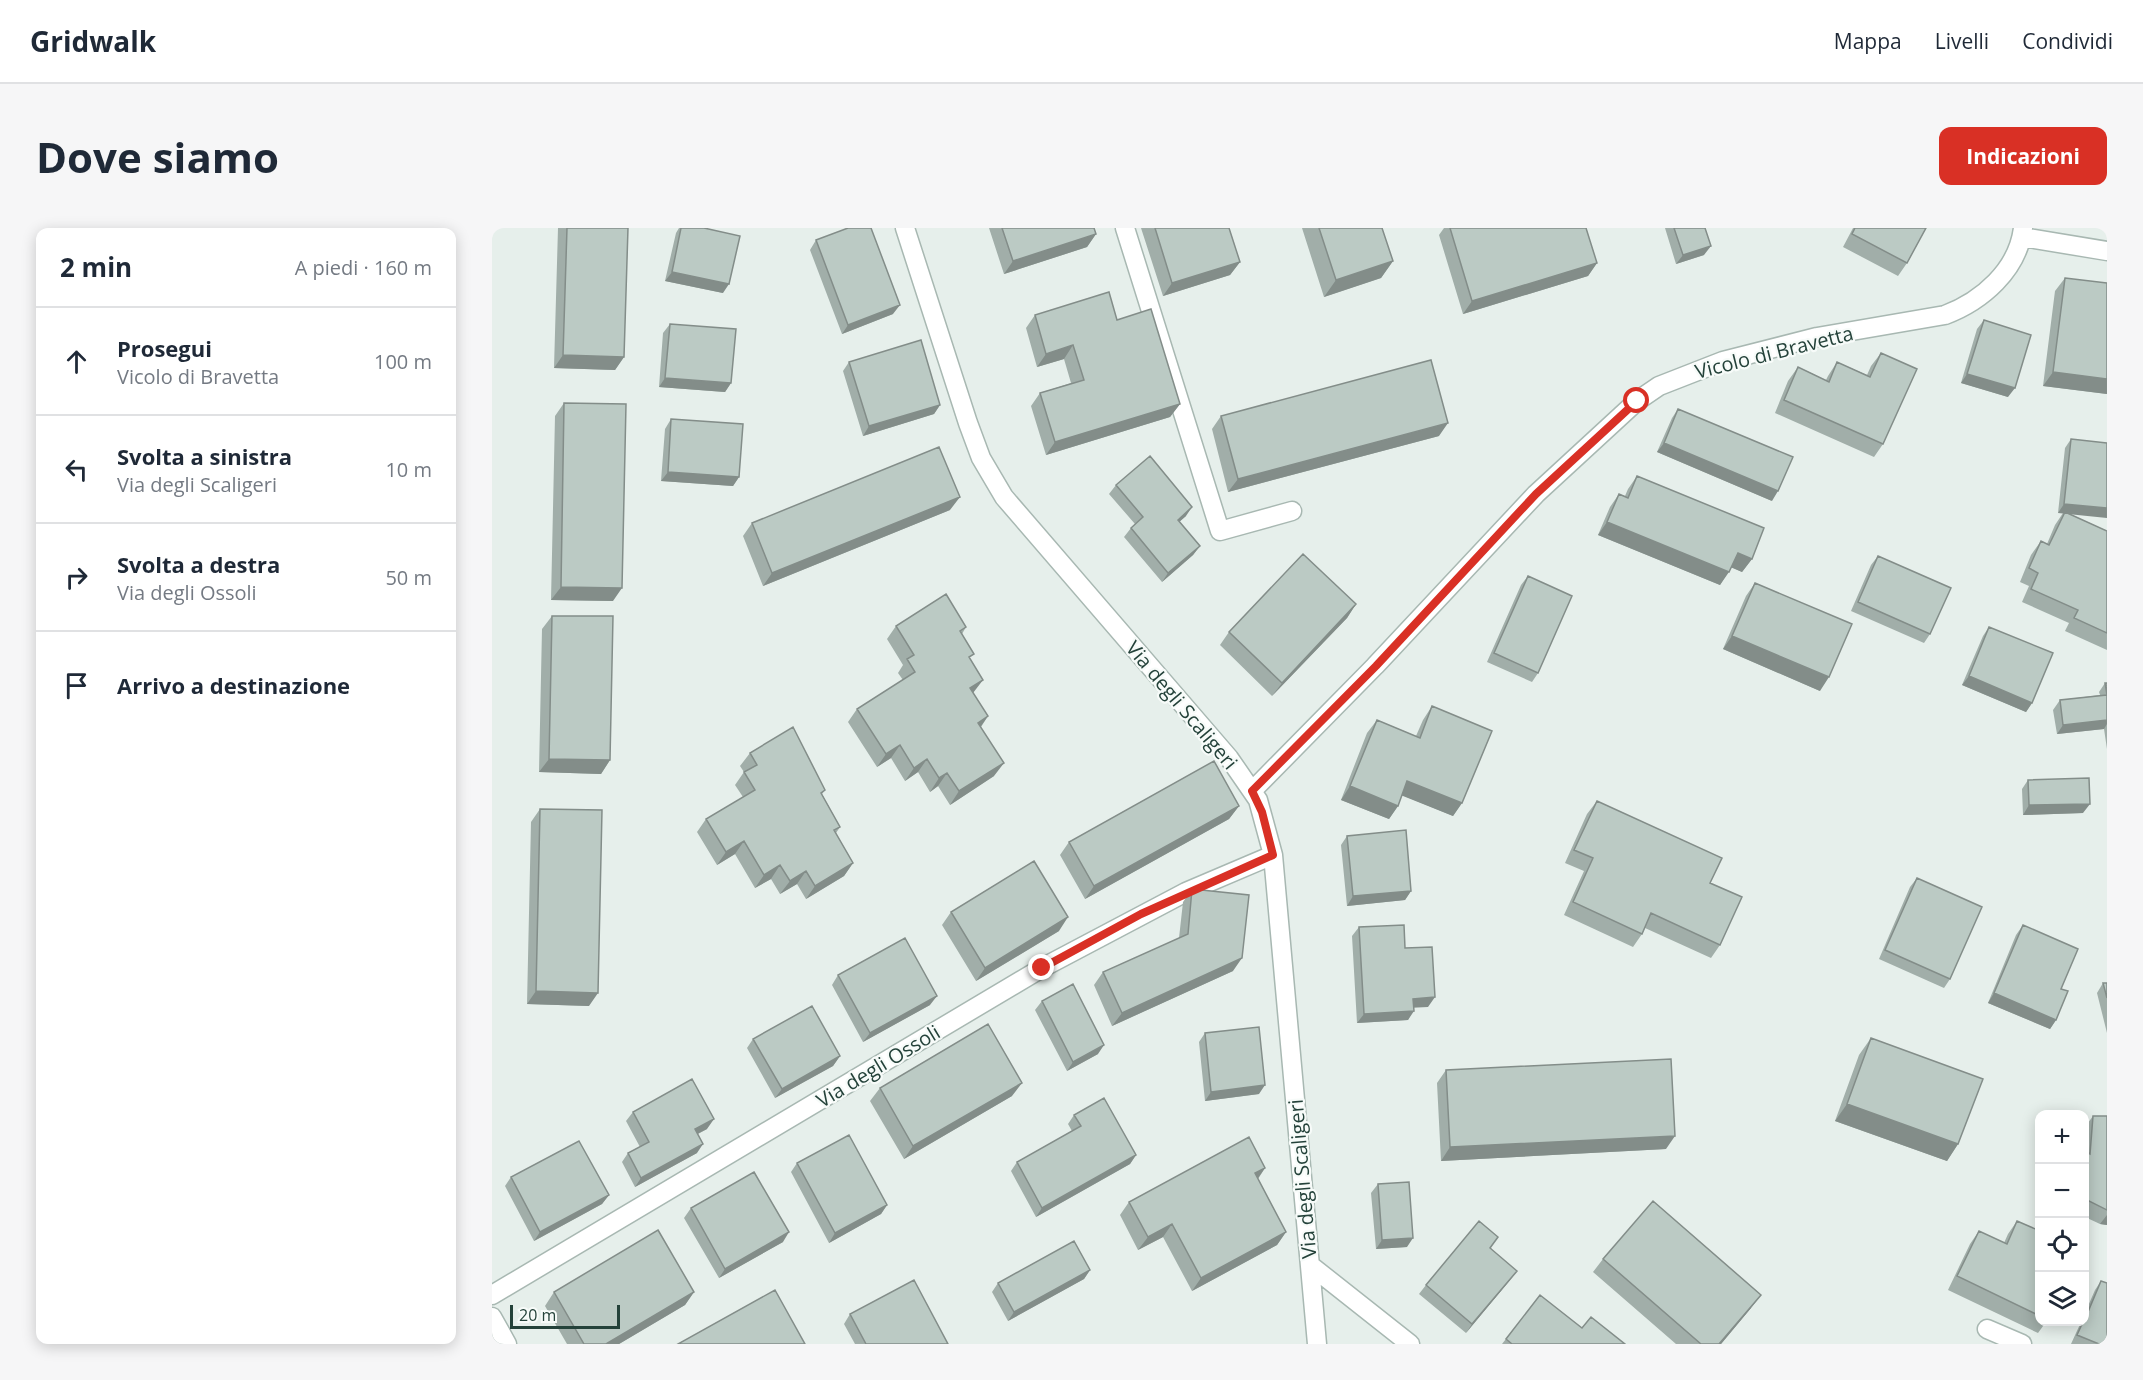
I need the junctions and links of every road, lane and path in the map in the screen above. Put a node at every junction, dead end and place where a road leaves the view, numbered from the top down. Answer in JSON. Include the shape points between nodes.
{"nodes":[{"id":1,"x":905,"y":228,"type":"edge"},
{"id":2,"x":1125,"y":228,"type":"edge"},
{"id":3,"x":2022,"y":233,"type":"edge"},
{"id":4,"x":2107,"y":251,"type":"edge"},
{"id":5,"x":1292,"y":511,"type":"dead end"},
{"id":6,"x":1252,"y":791,"type":"junction"},
{"id":7,"x":1273,"y":855,"type":"junction"},
{"id":8,"x":1310,"y":1265,"type":"junction"},
{"id":9,"x":492,"y":1295,"type":"edge"},
{"id":10,"x":492,"y":1317,"type":"edge"},
{"id":11,"x":1987,"y":1329,"type":"dead end"},
{"id":12,"x":507,"y":1344,"type":"edge"},
{"id":13,"x":1317,"y":1344,"type":"edge"},
{"id":14,"x":1410,"y":1344,"type":"edge"},
{"id":15,"x":2022,"y":1344,"type":"edge"}],
"edges":[{"from":1,"to":6,"type":"street","name":"Via degli Scaligeri","via":[[968,423],[991,476],[1229,758]]},
{"from":2,"to":5,"type":"street","via":[[1220,531]]},
{"from":3,"to":4,"type":"street"},
{"from":3,"to":6,"type":"street","name":"Vicolo di Bravetta","via":[[1996,282],[1982,297],[1962,309],[1817,337],[1723,361],[1659,386],[1637,401],[1536,494],[1376,666]]},
{"from":6,"to":7,"type":"street","name":"Via degli Scaligeri"},
{"from":7,"to":8,"type":"street","name":"Via degli Scaligeri"},
{"from":7,"to":9,"type":"street","name":"Via degli Ossoli","via":[[1150,909],[1042,968]]},
{"from":8,"to":13,"type":"street","name":"Via degli Scaligeri"},
{"from":8,"to":14,"type":"street"},
{"from":10,"to":12,"type":"street"},
{"from":11,"to":15,"type":"street"}]}
